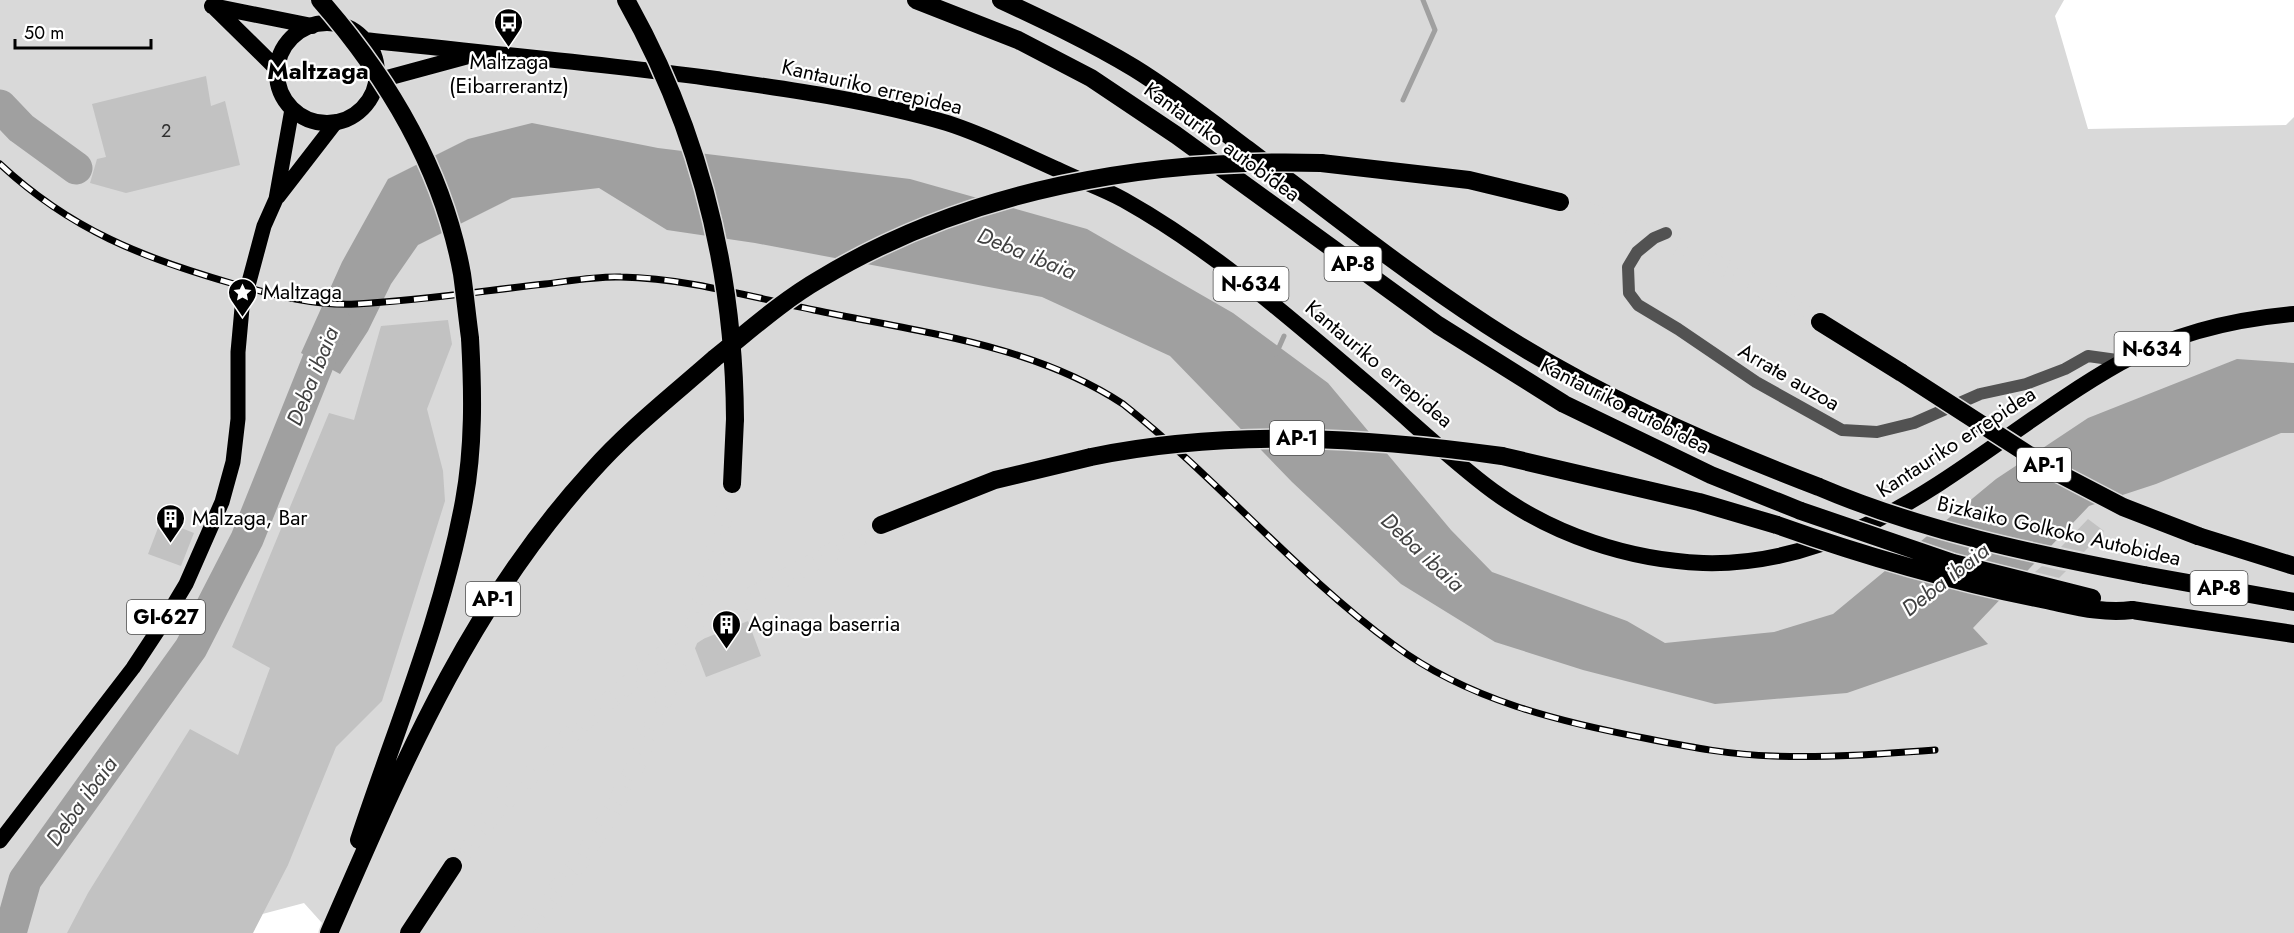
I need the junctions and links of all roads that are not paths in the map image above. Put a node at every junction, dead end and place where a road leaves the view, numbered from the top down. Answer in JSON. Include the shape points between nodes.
{"nodes":[{"id":1,"x":320,"y":0,"type":"edge"},
{"id":2,"x":626,"y":0,"type":"edge"},
{"id":3,"x":916,"y":0,"type":"edge"},
{"id":4,"x":1001,"y":0,"type":"edge"},
{"id":5,"x":312,"y":26,"type":"junction"},
{"id":6,"x":365,"y":40,"type":"junction"},
{"id":7,"x":482,"y":53,"type":"junction"},
{"id":8,"x":276,"y":69,"type":"junction"},
{"id":9,"x":376,"y":81,"type":"junction"},
{"id":10,"x":292,"y":109,"type":"junction"},
{"id":11,"x":336,"y":122,"type":"junction"},
{"id":12,"x":276,"y":199,"type":"junction"},
{"id":13,"x":1560,"y":202,"type":"tunnel mouth"},
{"id":14,"x":1666,"y":233,"type":"dead end"},
{"id":15,"x":2294,"y":314,"type":"edge"},
{"id":16,"x":1820,"y":322,"type":"tunnel mouth"},
{"id":17,"x":731,"y":345,"type":"junction"},
{"id":18,"x":2124,"y":361,"type":"junction"},
{"id":19,"x":732,"y":484,"type":"tunnel mouth"},
{"id":20,"x":1819,"y":487,"type":"joint"},
{"id":21,"x":881,"y":525,"type":"tunnel mouth"},
{"id":22,"x":2294,"y":566,"type":"edge"},
{"id":23,"x":2294,"y":602,"type":"edge"},
{"id":24,"x":2132,"y":610,"type":"junction"},
{"id":25,"x":2294,"y":634,"type":"edge"},
{"id":26,"x":0,"y":841,"type":"edge"},
{"id":27,"x":453,"y":866,"type":"tunnel mouth"},
{"id":28,"x":346,"y":894,"type":"junction"},
{"id":29,"x":329,"y":933,"type":"edge"},
{"id":30,"x":409,"y":933,"type":"edge"}],
"edges":[{"from":1,"to":28,"type":"highway","bridge":true,"via":[[366,55],[402,110],[426,158],[461,272],[473,396],[471,445],[458,528],[439,607],[352,863]]},
{"from":2,"to":17,"type":"highway","bridge":true,"via":[[691,139],[710,201]]},
{"from":3,"to":24,"type":"highway","name":"Kantauriko autobidea","number":"AP-8","bridge":true,"via":[[1018,40],[1091,78],[1167,128],[1438,325],[1564,404],[1711,476],[1801,511],[1953,563]]},
{"from":4,"to":20,"type":"highway","name":"Kantauriko autobidea","number":"AP-8","via":[[1134,68],[1379,251],[1488,326],[1605,393],[1703,441]]},
{"from":5,"to":6,"type":"highway","number":"N-634","via":[[338,24]]},
{"from":5,"to":8,"type":"highway","via":[[299,30],[283,47]]},
{"from":5,"to":8,"type":"highway","number":"N-634","via":[[212,6]]},
{"from":6,"to":7,"type":"highway","name":"Kantauriko errepidea","number":"N-634"},
{"from":6,"to":9,"type":"highway","via":[[375,61]]},
{"from":7,"to":9,"type":"highway","number":"N-634"},
{"from":7,"to":18,"type":"highway","name":"Kantauriko errepidea","number":"N-634","via":[[568,60],[765,86],[949,124],[1008,146],[1122,199],[1244,279],[1495,492],[1548,523],[1638,556],[1704,563],[1761,560],[1837,539],[1913,501],[2025,423]]},
{"from":8,"to":10,"type":"highway","number":"N-634","via":[[279,88]]},
{"from":9,"to":11,"type":"highway","via":[[362,108]]},
{"from":10,"to":11,"type":"highway","via":[[311,120]]},
{"from":10,"to":12,"type":"main road","number":"GI-627"},
{"from":11,"to":12,"type":"main road","number":"GI-627"},
{"from":12,"to":26,"type":"main road","number":"GI-627","via":[[264,226],[242,308],[233,462],[206,542],[186,584],[133,668]]},
{"from":13,"to":17,"type":"highway","number":"AP-1","bridge":true,"via":[[1469,180],[1321,163],[1220,164],[1053,187],[933,222],[866,252],[818,280]]},
{"from":14,"to":18,"type":"street","name":"Arrate auzoa","via":[[1637,252],[1628,267],[1629,293],[1638,305],[1756,382],[1842,430],[1877,432],[1914,423],[1980,394],[2026,384],[2065,369],[2088,356]]},
{"from":15,"to":18,"type":"highway","name":"Kantauriko errepidea","number":"N-634","via":[[2244,318]]},
{"from":16,"to":22,"type":"highway","number":"AP-1","bridge":true,"via":[[2054,471],[2123,507]]},
{"from":17,"to":19,"type":"highway","bridge":true,"via":[[735,419]]},
{"from":17,"to":28,"type":"highway","number":"AP-1","bridge":true,"via":[[592,471],[516,565],[477,624],[424,718]]},
{"from":20,"to":23,"type":"highway","name":"Bizkaiko Golkoko Autobidea","number":"AP-8","bridge":true,"via":[[1860,505],[1957,534],[2144,575]]},
{"from":21,"to":24,"type":"highway","number":"AP-1","bridge":true,"via":[[995,480],[1091,457],[1178,444],[1272,438],[1350,439],[1503,456],[1699,502],[2008,592],[2111,613]]},
{"from":24,"to":25,"type":"highway","name":"Kantauriko autobidea","number":"AP-1"},
{"from":27,"to":30,"type":"highway"},
{"from":28,"to":29,"type":"highway","number":"AP-1"}]}
